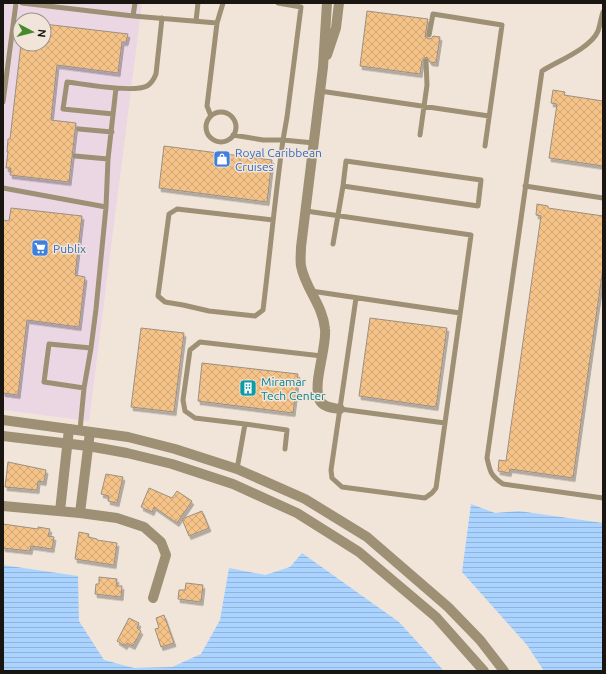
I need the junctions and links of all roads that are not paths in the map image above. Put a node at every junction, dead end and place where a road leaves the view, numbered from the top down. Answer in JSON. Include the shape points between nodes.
{"nodes":[{"id":1,"x":16,"y":3,"type":"edge"},
{"id":2,"x":22,"y":3,"type":"edge"},
{"id":3,"x":85,"y":3,"type":"edge"},
{"id":4,"x":135,"y":3,"type":"edge"},
{"id":5,"x":198,"y":3,"type":"edge"},
{"id":6,"x":223,"y":3,"type":"edge"},
{"id":7,"x":278,"y":3,"type":"edge"},
{"id":8,"x":327,"y":3,"type":"edge"},
{"id":9,"x":339,"y":3,"type":"edge"},
{"id":10,"x":52,"y":5,"type":"edge"},
{"id":11,"x":66,"y":6,"type":"edge"},
{"id":12,"x":84,"y":10,"type":"junction"},
{"id":13,"x":603,"y":12,"type":"edge"},
{"id":14,"x":133,"y":16,"type":"junction"},
{"id":15,"x":162,"y":18,"type":"junction"},
{"id":16,"x":196,"y":21,"type":"junction"},
{"id":17,"x":217,"y":24,"type":"junction"},
{"id":18,"x":429,"y":35,"type":"dead end"},
{"id":19,"x":426,"y":61,"type":"dead end"},
{"id":20,"x":323,"y":66,"type":"junction"},
{"id":21,"x":116,"y":88,"type":"junction"},
{"id":22,"x":320,"y":91,"type":"junction"},
{"id":23,"x":3,"y":102,"type":"edge"},
{"id":24,"x":424,"y":106,"type":"junction"},
{"id":25,"x":113,"y":114,"type":"junction"},
{"id":26,"x":211,"y":116,"type":"junction"},
{"id":27,"x":490,"y":116,"type":"junction"},
{"id":28,"x":79,"y":128,"type":"dead end"},
{"id":29,"x":112,"y":132,"type":"junction"},
{"id":30,"x":233,"y":135,"type":"junction"},
{"id":31,"x":420,"y":135,"type":"dead end"},
{"id":32,"x":283,"y":140,"type":"junction"},
{"id":33,"x":314,"y":143,"type":"junction"},
{"id":34,"x":485,"y":146,"type":"dead end"},
{"id":35,"x":76,"y":156,"type":"dead end"},
{"id":36,"x":108,"y":159,"type":"junction"},
{"id":37,"x":343,"y":186,"type":"junction"},
{"id":38,"x":525,"y":186,"type":"junction"},
{"id":39,"x":3,"y":188,"type":"edge"},
{"id":40,"x":603,"y":198,"type":"edge"},
{"id":41,"x":106,"y":207,"type":"junction"},
{"id":42,"x":306,"y":211,"type":"junction"},
{"id":43,"x":338,"y":215,"type":"junction"},
{"id":44,"x":274,"y":220,"type":"junction"},
{"id":45,"x":333,"y":244,"type":"dead end"},
{"id":46,"x":311,"y":291,"type":"junction"},
{"id":47,"x":356,"y":298,"type":"junction"},
{"id":48,"x":460,"y":313,"type":"junction"},
{"id":49,"x":91,"y":348,"type":"junction"},
{"id":50,"x":322,"y":356,"type":"junction"},
{"id":51,"x":84,"y":388,"type":"junction"},
{"id":52,"x":340,"y":409,"type":"junction"},
{"id":53,"x":3,"y":420,"type":"edge"},
{"id":54,"x":445,"y":423,"type":"junction"},
{"id":55,"x":245,"y":424,"type":"junction"},
{"id":56,"x":69,"y":429,"type":"junction"},
{"id":57,"x":85,"y":431,"type":"junction"},
{"id":58,"x":3,"y":436,"type":"edge"},
{"id":59,"x":68,"y":443,"type":"junction"},
{"id":60,"x":88,"y":446,"type":"junction"},
{"id":61,"x":285,"y":449,"type":"dead end"},
{"id":62,"x":237,"y":469,"type":"junction"},
{"id":63,"x":603,"y":498,"type":"edge"},
{"id":64,"x":3,"y":506,"type":"edge"},
{"id":65,"x":60,"y":511,"type":"junction"},
{"id":66,"x":80,"y":513,"type":"junction"},
{"id":67,"x":153,"y":598,"type":"dead end"},
{"id":68,"x":484,"y":671,"type":"edge"},
{"id":69,"x":504,"y":671,"type":"edge"}],
"edges":[{"from":1,"to":23,"type":"lane"},
{"from":2,"to":10,"type":"lane"},
{"from":3,"to":12,"type":"lane"},
{"from":4,"to":14,"type":"lane"},
{"from":5,"to":16,"type":"lane"},
{"from":6,"to":17,"type":"lane"},
{"from":7,"to":32,"type":"lane","via":[[301,7]]},
{"from":8,"to":20,"type":"street"},
{"from":9,"to":20,"type":"street","via":[[336,28]]},
{"from":10,"to":11,"type":"lane"},
{"from":11,"to":12,"type":"lane"},
{"from":12,"to":14,"type":"lane"},
{"from":13,"to":38,"type":"lane","via":[[597,32],[582,49],[542,71]]},
{"from":14,"to":15,"type":"lane"},
{"from":15,"to":16,"type":"lane"},
{"from":15,"to":21,"type":"lane","via":[[156,74],[152,82],[138,89]]},
{"from":16,"to":17,"type":"lane"},
{"from":17,"to":26,"type":"lane","via":[[207,106]]},
{"from":18,"to":27,"type":"lane","via":[[433,14],[502,25]]},
{"from":19,"to":24,"type":"lane","via":[[427,85]]},
{"from":20,"to":22,"type":"street"},
{"from":21,"to":25,"type":"lane"},
{"from":21,"to":25,"type":"lane","via":[[67,82],[63,109]]},
{"from":22,"to":24,"type":"lane"},
{"from":22,"to":33,"type":"street"},
{"from":24,"to":27,"type":"lane"},
{"from":24,"to":31,"type":"lane"},
{"from":25,"to":29,"type":"lane"},
{"from":26,"to":30,"type":"lane","via":[[219,112],[231,116],[236,124]]},
{"from":26,"to":30,"type":"lane","via":[[206,128],[210,137],[223,142]]},
{"from":27,"to":34,"type":"lane"},
{"from":28,"to":29,"type":"lane"},
{"from":29,"to":36,"type":"lane"},
{"from":30,"to":32,"type":"lane"},
{"from":32,"to":33,"type":"lane"},
{"from":32,"to":44,"type":"lane"},
{"from":33,"to":42,"type":"street"},
{"from":35,"to":36,"type":"lane"},
{"from":36,"to":41,"type":"lane"},
{"from":37,"to":37,"type":"lane","via":[[478,206],[481,180],[346,161]]},
{"from":37,"to":43,"type":"lane"},
{"from":38,"to":40,"type":"lane"},
{"from":38,"to":63,"type":"lane","via":[[487,458],[490,472],[503,484]]},
{"from":39,"to":41,"type":"lane"},
{"from":41,"to":49,"type":"lane"},
{"from":42,"to":43,"type":"lane"},
{"from":42,"to":46,"type":"street","via":[[301,265]]},
{"from":43,"to":45,"type":"lane"},
{"from":43,"to":48,"type":"lane","via":[[471,235]]},
{"from":44,"to":44,"type":"lane","via":[[263,310],[255,316],[183,306],[165,302],[158,296],[169,214],[177,209]]},
{"from":46,"to":47,"type":"lane"},
{"from":46,"to":50,"type":"street","via":[[323,314],[326,330]]},
{"from":47,"to":48,"type":"lane"},
{"from":47,"to":52,"type":"lane"},
{"from":48,"to":54,"type":"lane"},
{"from":49,"to":51,"type":"lane"},
{"from":49,"to":51,"type":"lane","via":[[50,344],[44,382]]},
{"from":50,"to":52,"type":"street","via":[[318,398],[328,407]]},
{"from":50,"to":55,"type":"lane","via":[[200,342],[190,350],[183,400],[185,411],[195,418]]},
{"from":51,"to":57,"type":"lane"},
{"from":52,"to":54,"type":"lane"},
{"from":52,"to":54,"type":"lane","via":[[331,470],[332,478],[342,487],[425,498],[436,488]]},
{"from":53,"to":56,"type":"street"},
{"from":55,"to":61,"type":"lane","via":[[287,430]]},
{"from":55,"to":62,"type":"lane"},
{"from":56,"to":57,"type":"street"},
{"from":56,"to":59,"type":"street"},
{"from":57,"to":60,"type":"street"},
{"from":57,"to":62,"type":"street","via":[[128,437]]},
{"from":58,"to":59,"type":"street"},
{"from":59,"to":60,"type":"street"},
{"from":59,"to":65,"type":"street"},
{"from":60,"to":66,"type":"street"},
{"from":60,"to":68,"type":"street","via":[[172,464],[233,484],[297,513],[359,552],[436,617]]},
{"from":62,"to":69,"type":"street","via":[[304,500],[367,537],[448,607],[480,640]]},
{"from":64,"to":65,"type":"street"},
{"from":65,"to":66,"type":"street"},
{"from":66,"to":67,"type":"street","via":[[117,518],[144,526],[161,542],[166,555]]}]}
